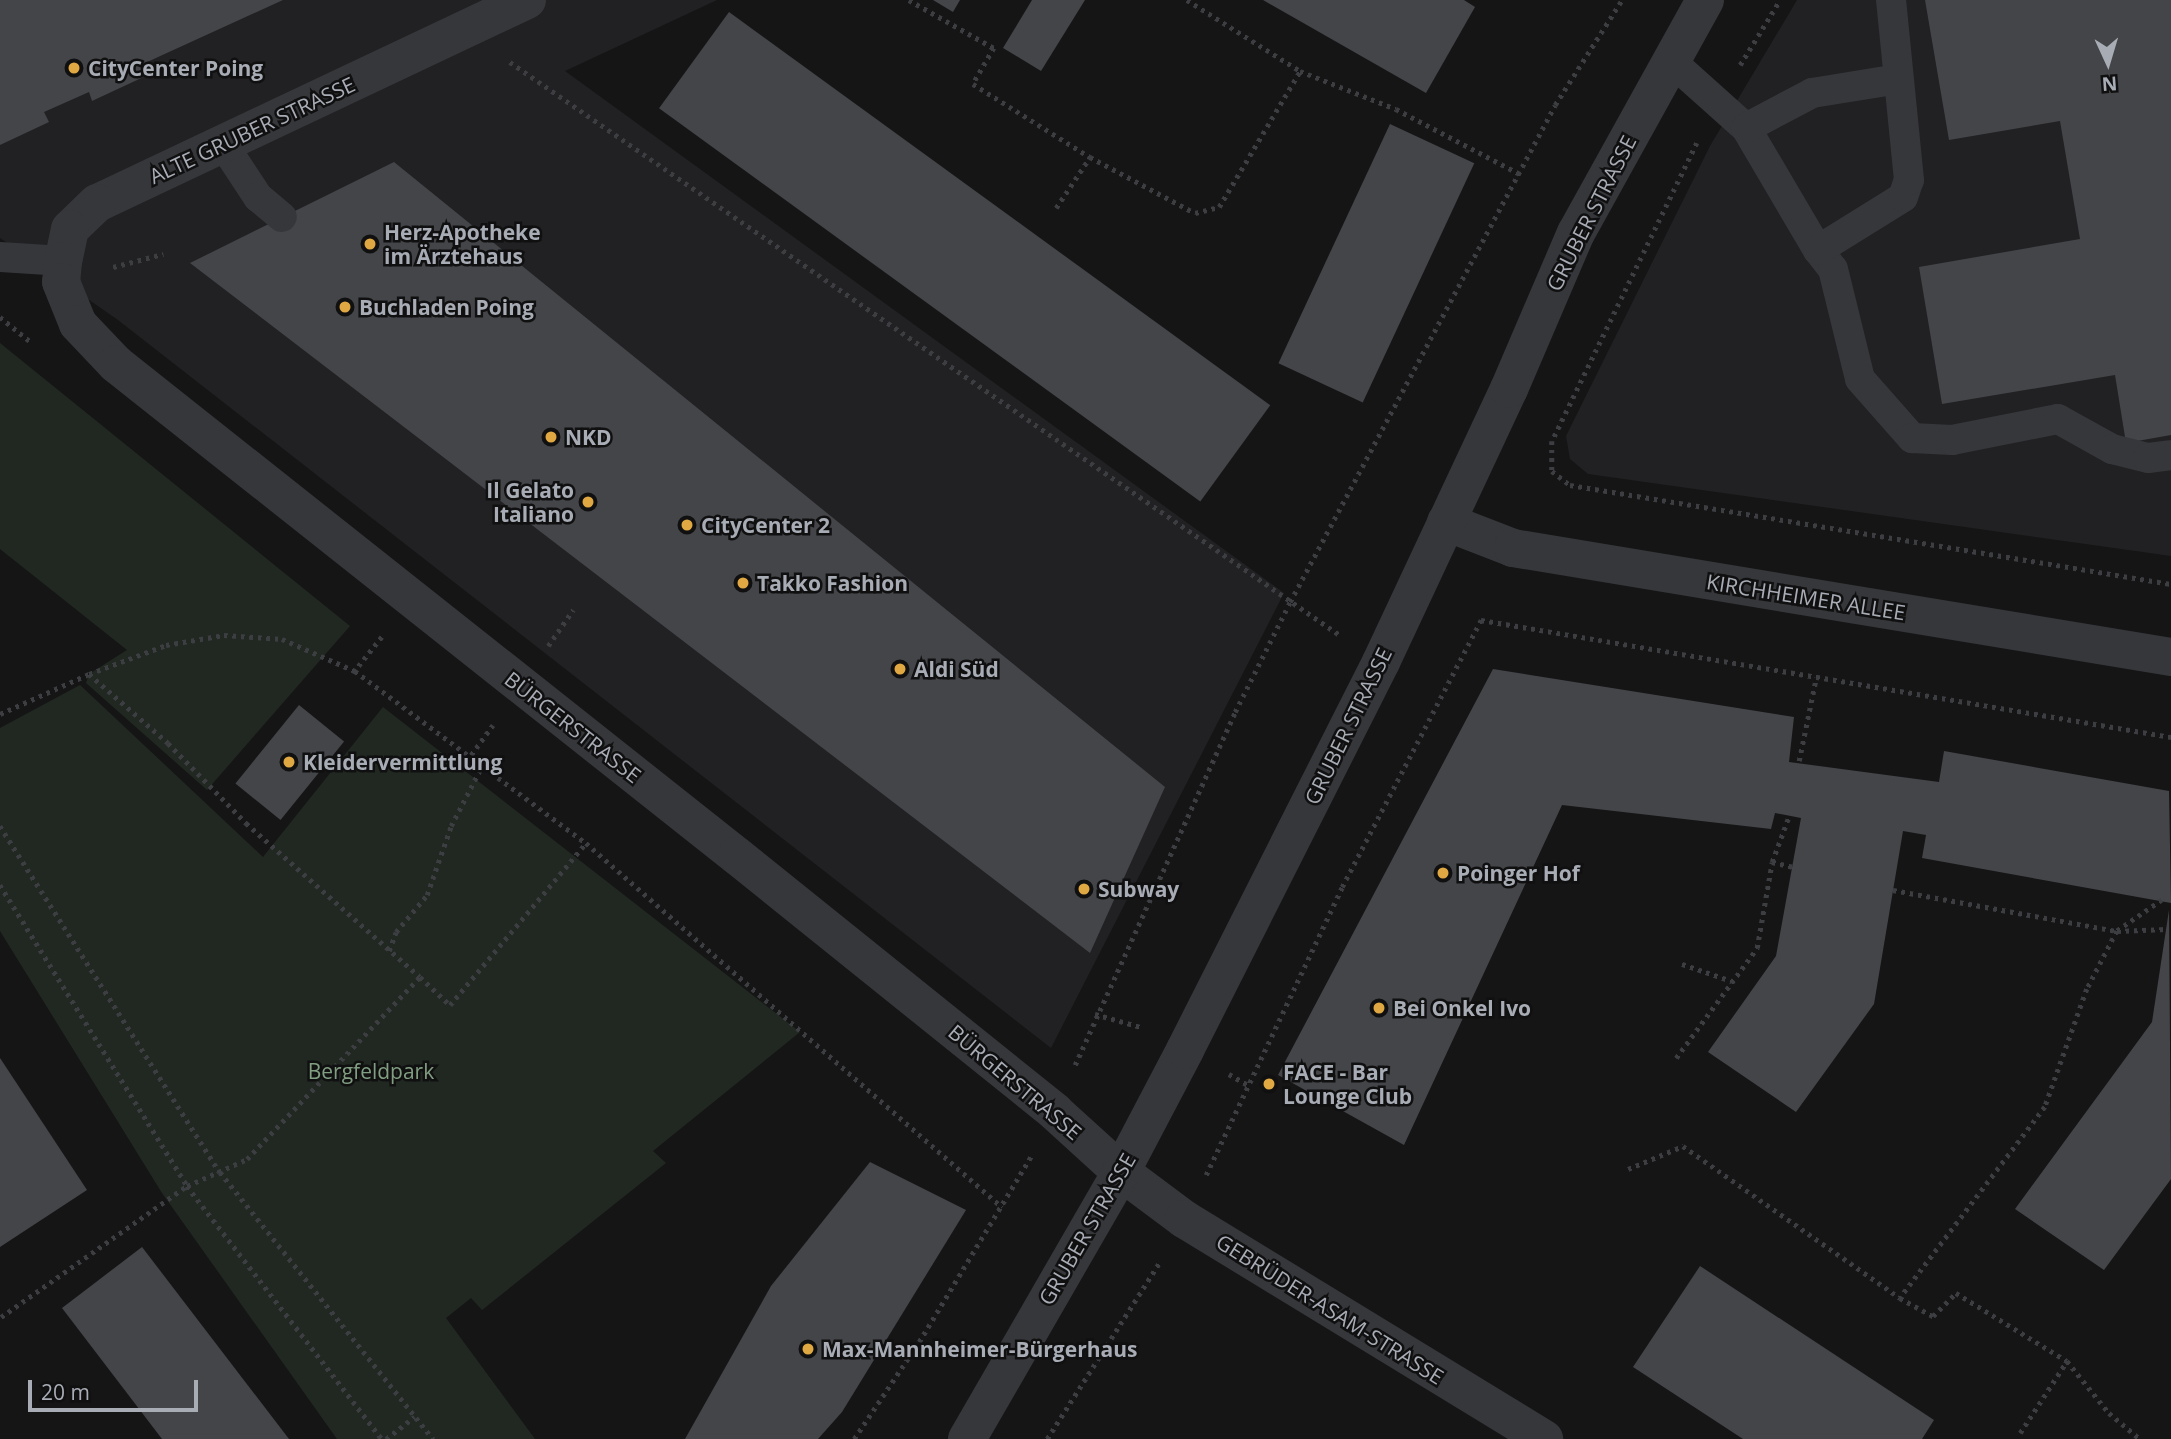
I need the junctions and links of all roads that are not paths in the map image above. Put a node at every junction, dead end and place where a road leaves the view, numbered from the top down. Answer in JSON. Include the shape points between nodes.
{"nodes":[{"id":1,"x":527,"y":0,"type":"edge"},
{"id":2,"x":1705,"y":0,"type":"edge"},
{"id":3,"x":1891,"y":0,"type":"edge"},
{"id":4,"x":1671,"y":61,"type":"junction"},
{"id":5,"x":1898,"y":79,"type":"junction"},
{"id":6,"x":1746,"y":128,"type":"junction"},
{"id":7,"x":223,"y":144,"type":"junction"},
{"id":8,"x":282,"y":217,"type":"dead end"},
{"id":9,"x":1818,"y":250,"type":"junction"},
{"id":10,"x":0,"y":257,"type":"edge"},
{"id":11,"x":63,"y":261,"type":"junction"},
{"id":12,"x":2171,"y":455,"type":"edge"},
{"id":13,"x":1446,"y":522,"type":"junction"},
{"id":14,"x":2171,"y":657,"type":"edge"},
{"id":15,"x":1121,"y":1172,"type":"junction"},
{"id":16,"x":967,"y":1439,"type":"edge"},
{"id":17,"x":1544,"y":1439,"type":"edge"}],
"edges":[{"from":1,"to":7,"type":"street","name":"ALTE GRUBER STRASSE"},
{"from":2,"to":4,"type":"street","name":"GRUBER STRASSE"},
{"from":3,"to":5,"type":"lane"},
{"from":4,"to":6,"type":"lane"},
{"from":4,"to":13,"type":"street","name":"GRUBER STRASSE","via":[[1576,233]]},
{"from":5,"to":6,"type":"lane","via":[[1812,93]]},
{"from":5,"to":9,"type":"lane","via":[[1909,180],[1903,197]]},
{"from":6,"to":9,"type":"lane"},
{"from":7,"to":8,"type":"lane","via":[[258,197]]},
{"from":7,"to":11,"type":"street","name":"ALTE GRUBER STRASSE","via":[[97,203],[70,229]]},
{"from":9,"to":12,"type":"lane","via":[[1833,269],[1860,379],[1912,438],[1952,440],[2057,419],[2112,449],[2148,458]]},
{"from":10,"to":11,"type":"lane"},
{"from":11,"to":15,"type":"street","name":"BÜRGERSTRASSE","via":[[61,282],[78,324],[116,364],[1055,1112]]},
{"from":13,"to":14,"type":"street","name":"KIRCHHEIMER ALLEE","via":[[1513,548]]},
{"from":13,"to":15,"type":"street","name":"GRUBER STRASSE","via":[[1381,662]]},
{"from":15,"to":16,"type":"street","name":"GRUBER STRASSE"},
{"from":15,"to":17,"type":"street","name":"GEBRÜDER-ASAM-STRASSE","via":[[1184,1219]]}]}
